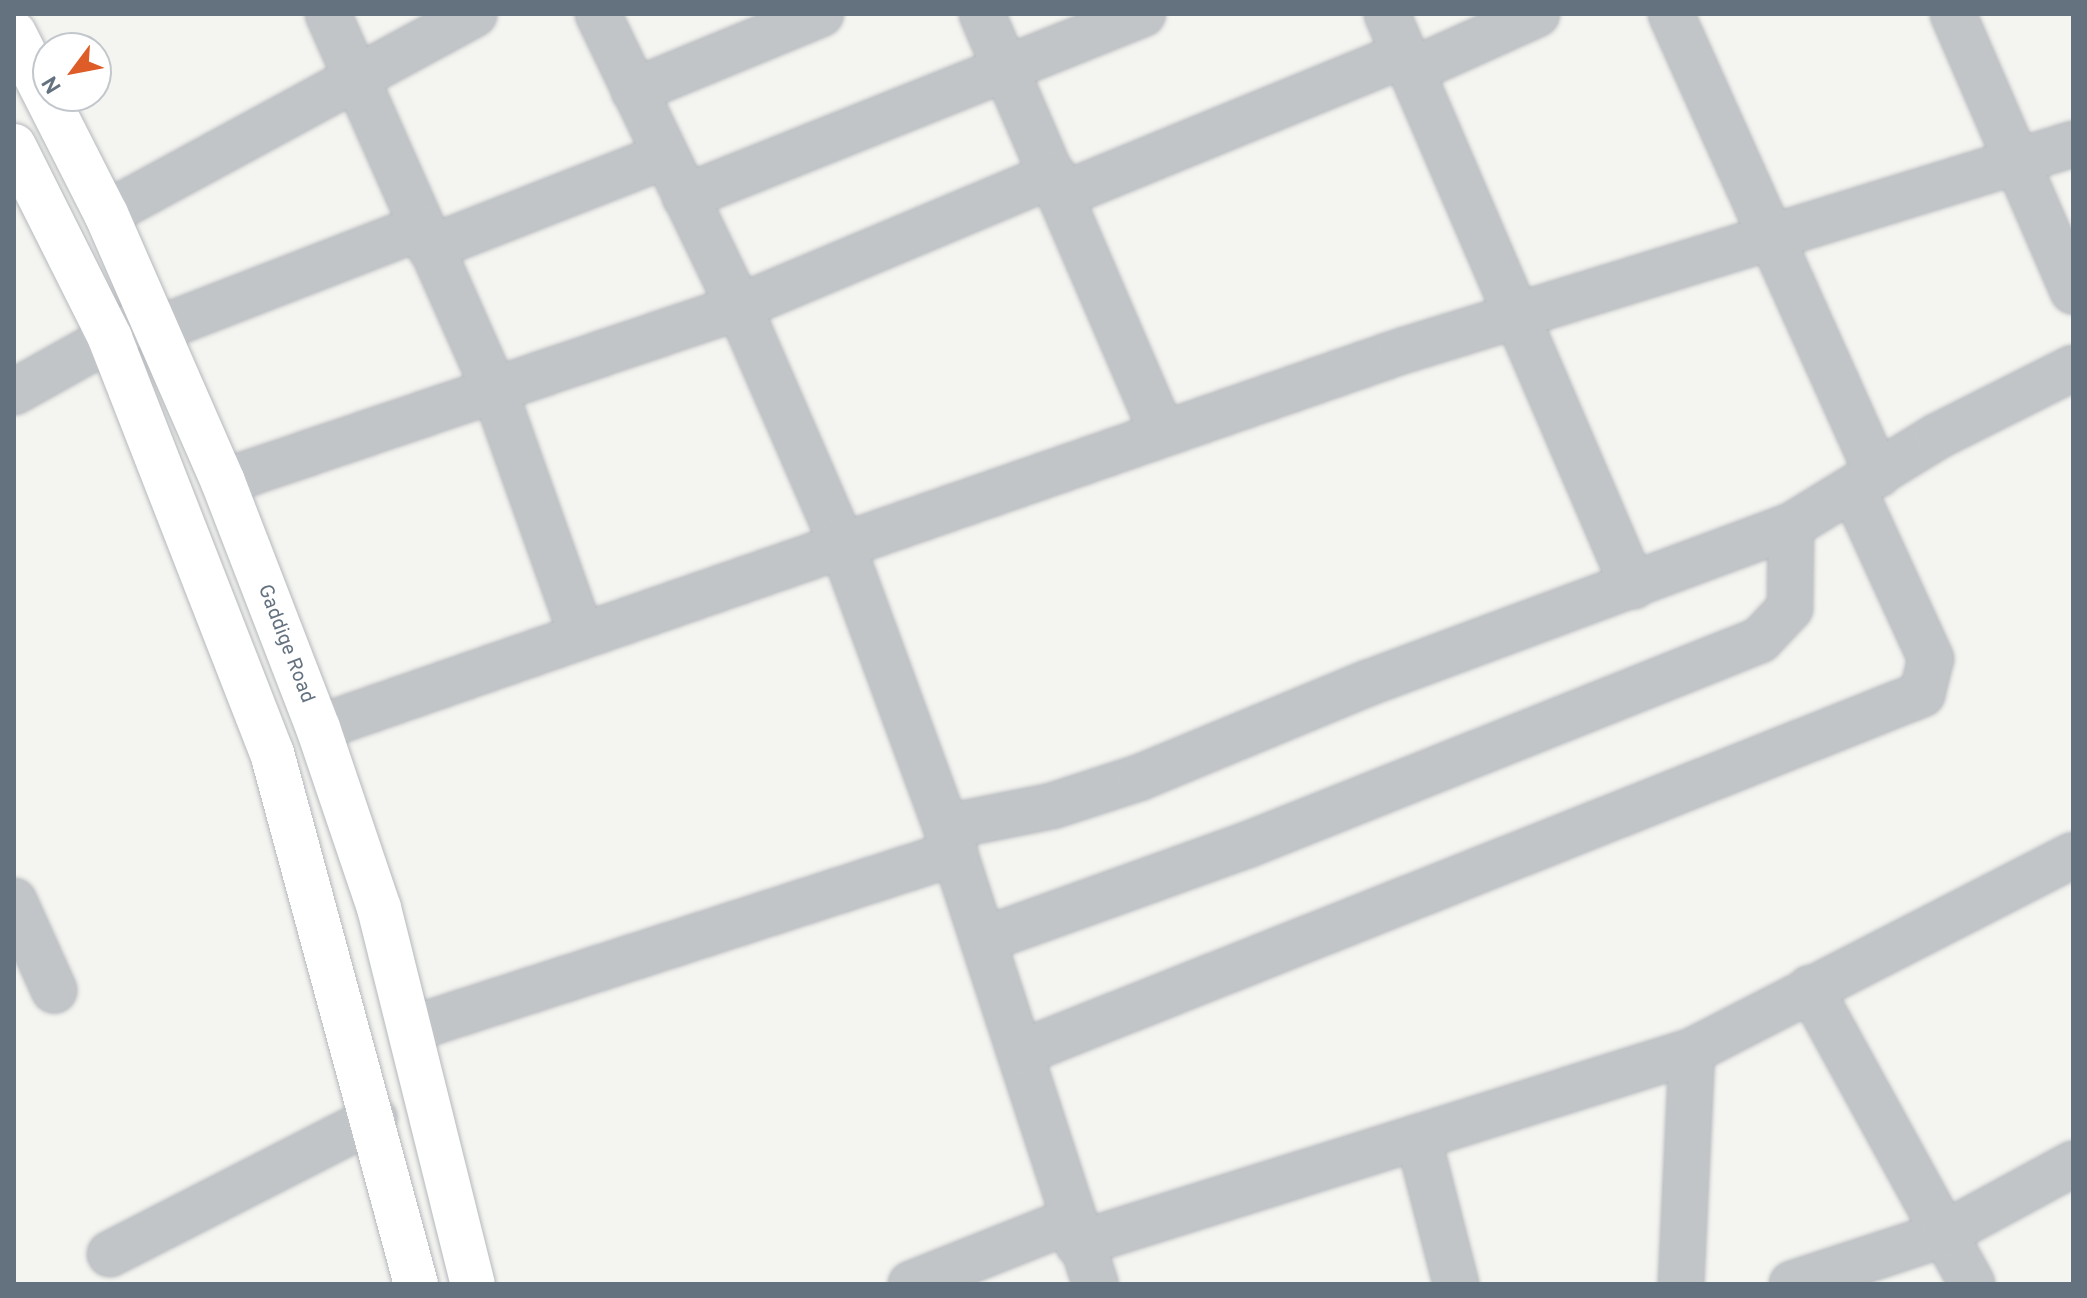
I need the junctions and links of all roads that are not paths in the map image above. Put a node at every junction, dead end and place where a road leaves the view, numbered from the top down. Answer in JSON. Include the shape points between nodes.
{"nodes":[{"id":1,"x":328,"y":14,"type":"edge"},
{"id":2,"x":474,"y":14,"type":"edge"},
{"id":3,"x":598,"y":14,"type":"edge"},
{"id":4,"x":821,"y":14,"type":"edge"},
{"id":5,"x":982,"y":14,"type":"edge"},
{"id":6,"x":1143,"y":14,"type":"edge"},
{"id":7,"x":1387,"y":14,"type":"edge"},
{"id":8,"x":1537,"y":14,"type":"edge"},
{"id":9,"x":1671,"y":14,"type":"edge"},
{"id":10,"x":1953,"y":14,"type":"edge"},
{"id":11,"x":14,"y":33,"type":"edge"},
{"id":12,"x":1407,"y":63,"type":"junction"},
{"id":13,"x":1008,"y":69,"type":"junction"},
{"id":14,"x":360,"y":76,"type":"junction"},
{"id":15,"x":634,"y":91,"type":"junction"},
{"id":16,"x":2073,"y":144,"type":"edge"},
{"id":17,"x":14,"y":146,"type":"edge"},
{"id":18,"x":665,"y":156,"type":"junction"},
{"id":19,"x":2021,"y":156,"type":"junction"},
{"id":20,"x":1057,"y":185,"type":"junction"},
{"id":21,"x":685,"y":197,"type":"junction"},
{"id":22,"x":106,"y":214,"type":"junction"},
{"id":23,"x":1770,"y":233,"type":"junction"},
{"id":24,"x":426,"y":238,"type":"junction"},
{"id":25,"x":2073,"y":291,"type":"edge"},
{"id":26,"x":739,"y":307,"type":"junction"},
{"id":27,"x":1516,"y":316,"type":"junction"},
{"id":28,"x":154,"y":323,"type":"junction"},
{"id":29,"x":110,"y":338,"type":"junction"},
{"id":30,"x":2073,"y":368,"type":"edge"},
{"id":31,"x":494,"y":389,"type":"junction"},
{"id":32,"x":14,"y":392,"type":"edge"},
{"id":33,"x":1163,"y":434,"type":"junction"},
{"id":34,"x":223,"y":482,"type":"junction"},
{"id":35,"x":1865,"y":482,"type":"junction"},
{"id":36,"x":1791,"y":526,"type":"junction"},
{"id":37,"x":841,"y":542,"type":"junction"},
{"id":38,"x":1633,"y":586,"type":"junction"},
{"id":39,"x":581,"y":633,"type":"junction"},
{"id":40,"x":318,"y":728,"type":"junction"},
{"id":41,"x":951,"y":840,"type":"junction"},
{"id":42,"x":2073,"y":855,"type":"edge"},
{"id":43,"x":14,"y":901,"type":"edge"},
{"id":44,"x":983,"y":940,"type":"junction"},
{"id":45,"x":1810,"y":988,"type":"junction"},
{"id":46,"x":54,"y":990,"type":"dead end"},
{"id":47,"x":411,"y":1029,"type":"junction"},
{"id":48,"x":1692,"y":1051,"type":"junction"},
{"id":49,"x":1020,"y":1053,"type":"junction"},
{"id":50,"x":374,"y":1119,"type":"junction"},
{"id":51,"x":1418,"y":1137,"type":"junction"},
{"id":52,"x":2073,"y":1164,"type":"edge"},
{"id":53,"x":1075,"y":1232,"type":"junction"},
{"id":54,"x":1944,"y":1234,"type":"junction"},
{"id":55,"x":110,"y":1254,"type":"dead end"},
{"id":56,"x":416,"y":1284,"type":"edge"},
{"id":57,"x":473,"y":1284,"type":"edge"},
{"id":58,"x":911,"y":1284,"type":"edge"},
{"id":59,"x":1095,"y":1284,"type":"edge"},
{"id":60,"x":1456,"y":1284,"type":"edge"},
{"id":61,"x":1681,"y":1284,"type":"edge"},
{"id":62,"x":1792,"y":1284,"type":"edge"},
{"id":63,"x":1972,"y":1284,"type":"edge"}],
"edges":[{"from":1,"to":14,"type":"street"},
{"from":2,"to":14,"type":"street"},
{"from":3,"to":15,"type":"street"},
{"from":4,"to":15,"type":"street"},
{"from":5,"to":13,"type":"street"},
{"from":6,"to":13,"type":"street"},
{"from":7,"to":12,"type":"street"},
{"from":8,"to":12,"type":"street"},
{"from":9,"to":23,"type":"street"},
{"from":10,"to":19,"type":"street","via":[[2006,141]]},
{"from":11,"to":22,"type":"main road","name":"Gaddige Road"},
{"from":12,"to":20,"type":"street"},
{"from":12,"to":27,"type":"street"},
{"from":13,"to":20,"type":"street"},
{"from":13,"to":21,"type":"street"},
{"from":14,"to":22,"type":"street"},
{"from":14,"to":24,"type":"street"},
{"from":15,"to":18,"type":"street"},
{"from":16,"to":19,"type":"street","via":[[2036,161]]},
{"from":17,"to":29,"type":"main road"},
{"from":18,"to":21,"type":"street"},
{"from":18,"to":24,"type":"street"},
{"from":19,"to":23,"type":"street"},
{"from":19,"to":25,"type":"street"},
{"from":20,"to":26,"type":"street"},
{"from":20,"to":33,"type":"street"},
{"from":21,"to":26,"type":"street"},
{"from":22,"to":28,"type":"main road","name":"Gaddige Road"},
{"from":23,"to":27,"type":"street"},
{"from":23,"to":35,"type":"street"},
{"from":24,"to":28,"type":"street"},
{"from":24,"to":31,"type":"street"},
{"from":26,"to":31,"type":"street"},
{"from":26,"to":37,"type":"street"},
{"from":27,"to":33,"type":"street"},
{"from":27,"to":38,"type":"street"},
{"from":28,"to":29,"type":"street"},
{"from":28,"to":34,"type":"main road","name":"Gaddige Road"},
{"from":29,"to":32,"type":"street"},
{"from":29,"to":50,"type":"main road","via":[[272,753]]},
{"from":30,"to":35,"type":"street"},
{"from":31,"to":34,"type":"street"},
{"from":31,"to":39,"type":"street"},
{"from":33,"to":37,"type":"street"},
{"from":34,"to":40,"type":"main road","name":"Gaddige Road"},
{"from":35,"to":36,"type":"street"},
{"from":35,"to":49,"type":"street","via":[[1931,659],[1922,694]]},
{"from":36,"to":38,"type":"street"},
{"from":36,"to":44,"type":"street","via":[[1790,608],[1760,640],[1247,845]]},
{"from":37,"to":39,"type":"street"},
{"from":37,"to":41,"type":"street"},
{"from":38,"to":41,"type":"street","via":[[1141,777]]},
{"from":39,"to":40,"type":"street"},
{"from":40,"to":47,"type":"main road","name":"Gaddige Road"},
{"from":41,"to":44,"type":"street"},
{"from":41,"to":47,"type":"street"},
{"from":42,"to":45,"type":"street"},
{"from":43,"to":46,"type":"street"},
{"from":44,"to":49,"type":"street"},
{"from":45,"to":48,"type":"street"},
{"from":45,"to":54,"type":"street"},
{"from":47,"to":57,"type":"main road","name":"Gaddige Road"},
{"from":48,"to":51,"type":"street"},
{"from":48,"to":61,"type":"street"},
{"from":49,"to":53,"type":"street"},
{"from":50,"to":55,"type":"street"},
{"from":50,"to":56,"type":"main road"},
{"from":51,"to":53,"type":"street"},
{"from":51,"to":60,"type":"street"},
{"from":52,"to":54,"type":"street"},
{"from":53,"to":58,"type":"street"},
{"from":53,"to":59,"type":"street"},
{"from":54,"to":62,"type":"street"},
{"from":54,"to":63,"type":"street"}]}
